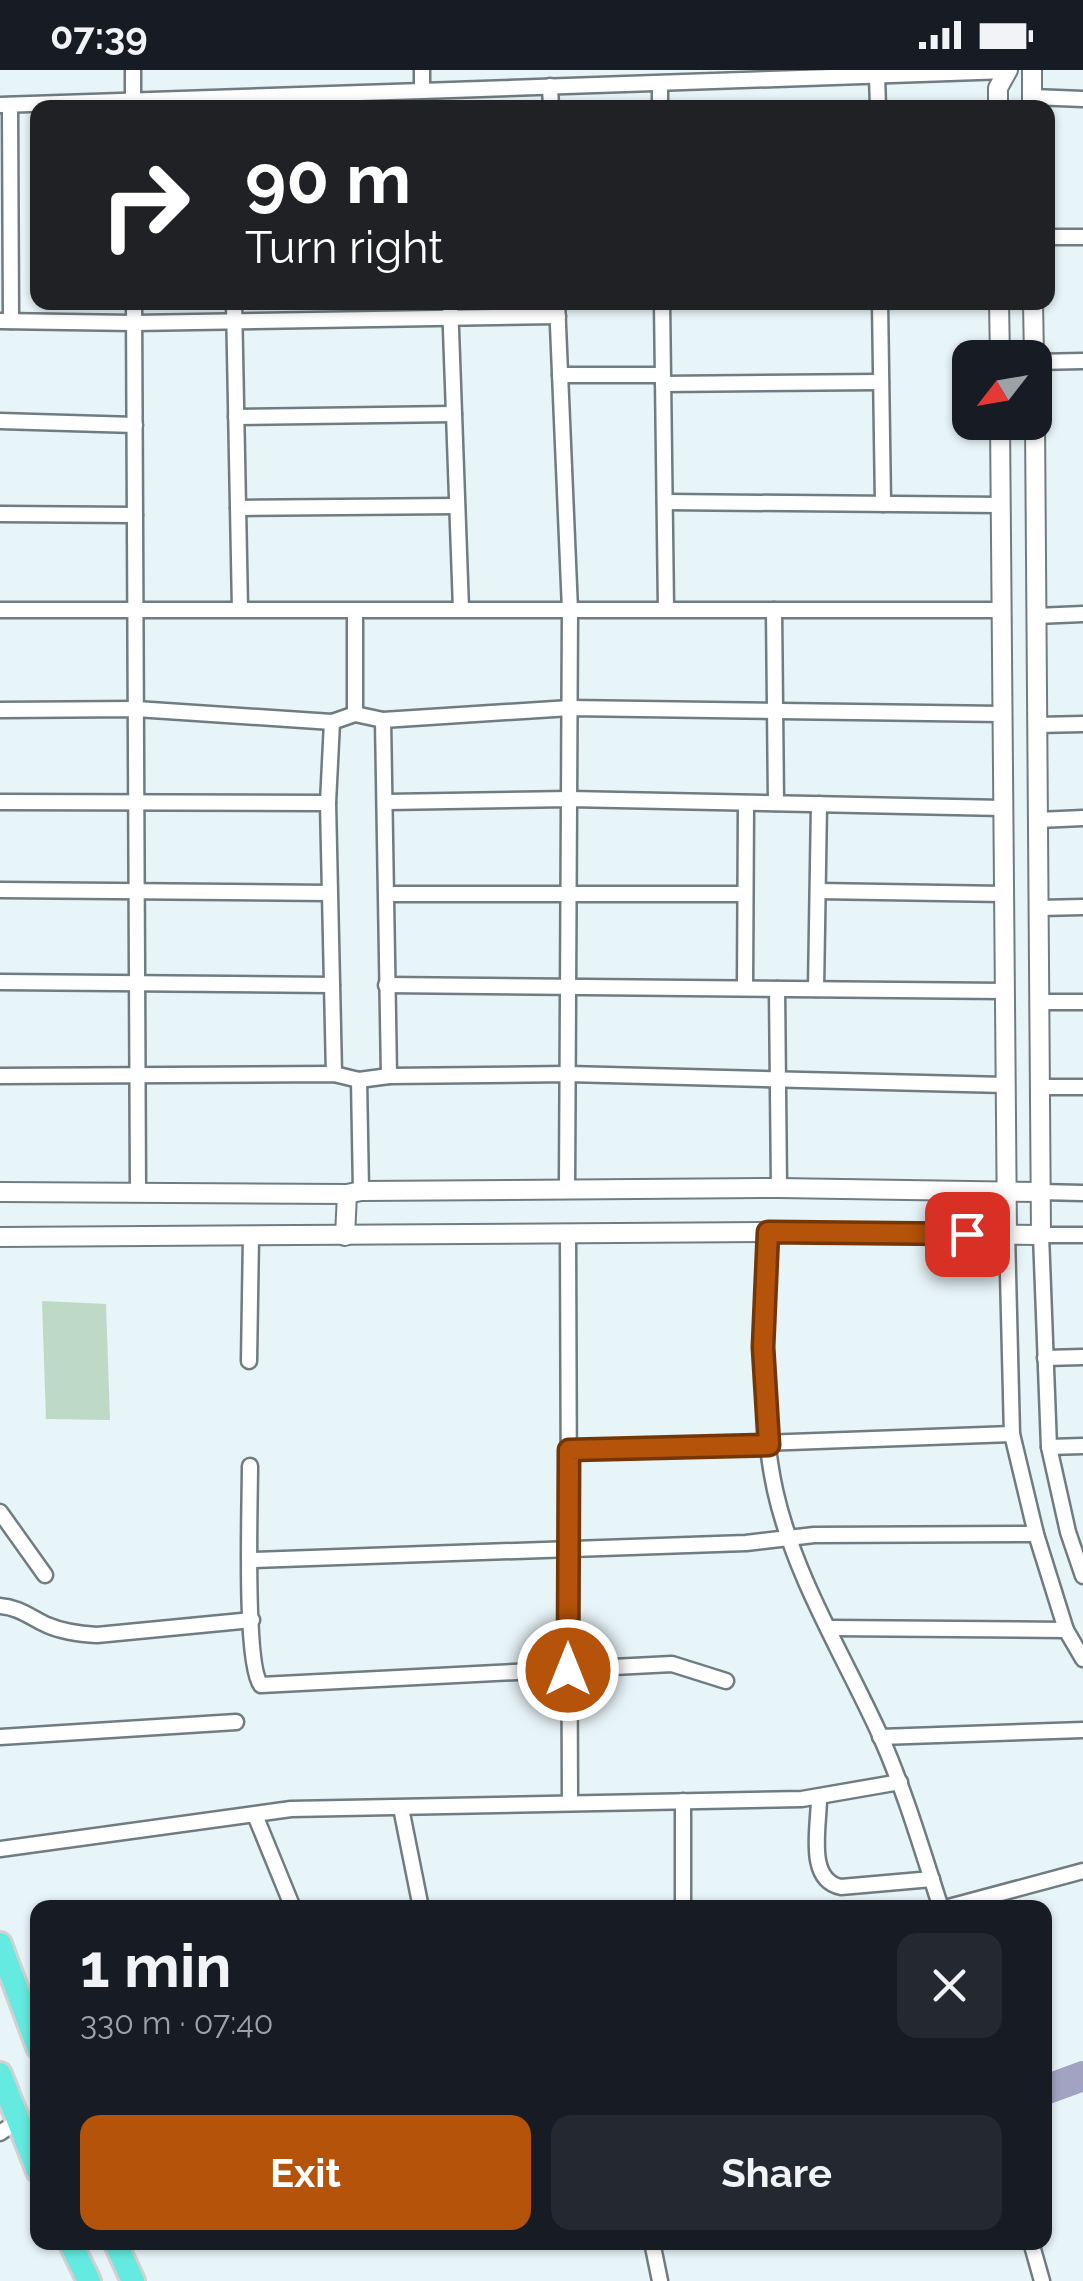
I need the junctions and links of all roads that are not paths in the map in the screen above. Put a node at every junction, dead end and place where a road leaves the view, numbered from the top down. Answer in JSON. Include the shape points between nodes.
{"nodes":[{"id":1,"x":133,"y":70,"type":"edge"},
{"id":2,"x":422,"y":70,"type":"edge"},
{"id":3,"x":1007,"y":70,"type":"edge"},
{"id":4,"x":1032,"y":70,"type":"edge"},
{"id":5,"x":877,"y":75,"type":"junction"},
{"id":6,"x":612,"y":77,"type":"edge"},
{"id":7,"x":660,"y":85,"type":"junction"},
{"id":8,"x":550,"y":86,"type":"junction"},
{"id":9,"x":443,"y":90,"type":"junction"},
{"id":10,"x":422,"y":91,"type":"junction"},
{"id":11,"x":1083,"y":99,"type":"edge"},
{"id":12,"x":133,"y":100,"type":"edge"},
{"id":13,"x":279,"y":100,"type":"edge"},
{"id":14,"x":444,"y":100,"type":"edge"},
{"id":15,"x":551,"y":100,"type":"edge"},
{"id":16,"x":660,"y":100,"type":"edge"},
{"id":17,"x":878,"y":100,"type":"edge"},
{"id":18,"x":998,"y":100,"type":"edge"},
{"id":19,"x":1032,"y":100,"type":"edge"},
{"id":20,"x":1055,"y":101,"type":"edge"},
{"id":21,"x":5,"y":105,"type":"edge"},
{"id":22,"x":1083,"y":237,"type":"edge"},
{"id":23,"x":1055,"y":238,"type":"edge"},
{"id":24,"x":134,"y":310,"type":"edge"},
{"id":25,"x":234,"y":310,"type":"edge"},
{"id":26,"x":450,"y":310,"type":"edge"},
{"id":27,"x":547,"y":310,"type":"edge"},
{"id":28,"x":558,"y":310,"type":"edge"},
{"id":29,"x":662,"y":310,"type":"edge"},
{"id":30,"x":880,"y":310,"type":"edge"},
{"id":31,"x":999,"y":310,"type":"edge"},
{"id":32,"x":1033,"y":310,"type":"edge"},
{"id":33,"x":234,"y":319,"type":"junction"},
{"id":34,"x":450,"y":319,"type":"junction"},
{"id":35,"x":5,"y":321,"type":"edge"},
{"id":36,"x":134,"y":323,"type":"junction"},
{"id":37,"x":1000,"y":340,"type":"edge"},
{"id":38,"x":1034,"y":340,"type":"edge"},
{"id":39,"x":1052,"y":360,"type":"edge"},
{"id":40,"x":1083,"y":361,"type":"edge"},
{"id":41,"x":560,"y":375,"type":"junction"},
{"id":42,"x":663,"y":380,"type":"junction"},
{"id":43,"x":881,"y":382,"type":"junction"},
{"id":44,"x":454,"y":414,"type":"junction"},
{"id":45,"x":236,"y":417,"type":"junction"},
{"id":46,"x":0,"y":420,"type":"edge"},
{"id":47,"x":135,"y":424,"type":"junction"},
{"id":48,"x":1000,"y":440,"type":"edge"},
{"id":49,"x":1035,"y":440,"type":"edge"},
{"id":50,"x":665,"y":502,"type":"junction"},
{"id":51,"x":883,"y":504,"type":"junction"},
{"id":52,"x":1001,"y":505,"type":"junction"},
{"id":53,"x":457,"y":506,"type":"junction"},
{"id":54,"x":238,"y":508,"type":"junction"},
{"id":55,"x":0,"y":514,"type":"edge"},
{"id":56,"x":135,"y":515,"type":"junction"},
{"id":57,"x":136,"y":609,"type":"junction"},
{"id":58,"x":240,"y":609,"type":"junction"},
{"id":59,"x":460,"y":609,"type":"junction"},
{"id":60,"x":0,"y":610,"type":"edge"},
{"id":61,"x":570,"y":610,"type":"junction"},
{"id":62,"x":666,"y":610,"type":"junction"},
{"id":63,"x":774,"y":610,"type":"junction"},
{"id":64,"x":1002,"y":610,"type":"junction"},
{"id":65,"x":355,"y":611,"type":"junction"},
{"id":66,"x":1083,"y":614,"type":"edge"},
{"id":67,"x":1036,"y":616,"type":"junction"},
{"id":68,"x":570,"y":708,"type":"junction"},
{"id":69,"x":0,"y":710,"type":"edge"},
{"id":70,"x":136,"y":710,"type":"junction"},
{"id":71,"x":774,"y":711,"type":"junction"},
{"id":72,"x":355,"y":714,"type":"junction"},
{"id":73,"x":1002,"y":714,"type":"junction"},
{"id":74,"x":384,"y":720,"type":"junction"},
{"id":75,"x":332,"y":722,"type":"junction"},
{"id":76,"x":1083,"y":724,"type":"edge"},
{"id":77,"x":1037,"y":725,"type":"junction"},
{"id":78,"x":569,"y":799,"type":"junction"},
{"id":79,"x":0,"y":802,"type":"edge"},
{"id":80,"x":136,"y":802,"type":"junction"},
{"id":81,"x":387,"y":802,"type":"junction"},
{"id":82,"x":328,"y":803,"type":"junction"},
{"id":83,"x":746,"y":803,"type":"junction"},
{"id":84,"x":776,"y":804,"type":"junction"},
{"id":85,"x":818,"y":804,"type":"junction"},
{"id":86,"x":1003,"y":808,"type":"junction"},
{"id":87,"x":1083,"y":818,"type":"edge"},
{"id":88,"x":1038,"y":820,"type":"junction"},
{"id":89,"x":0,"y":890,"type":"edge"},
{"id":90,"x":818,"y":891,"type":"junction"},
{"id":91,"x":137,"y":893,"type":"junction"},
{"id":92,"x":329,"y":893,"type":"junction"},
{"id":93,"x":386,"y":894,"type":"junction"},
{"id":94,"x":746,"y":894,"type":"junction"},
{"id":95,"x":1004,"y":894,"type":"junction"},
{"id":96,"x":569,"y":895,"type":"junction"},
{"id":97,"x":1083,"y":907,"type":"edge"},
{"id":98,"x":1038,"y":908,"type":"junction"},
{"id":99,"x":0,"y":982,"type":"edge"},
{"id":100,"x":138,"y":982,"type":"junction"},
{"id":101,"x":332,"y":985,"type":"junction"},
{"id":102,"x":386,"y":985,"type":"junction"},
{"id":103,"x":568,"y":986,"type":"junction"},
{"id":104,"x":744,"y":988,"type":"junction"},
{"id":105,"x":777,"y":989,"type":"junction"},
{"id":106,"x":816,"y":989,"type":"junction"},
{"id":107,"x":1004,"y":991,"type":"junction"},
{"id":108,"x":1039,"y":1002,"type":"junction"},
{"id":109,"x":1083,"y":1002,"type":"edge"},
{"id":110,"x":334,"y":1074,"type":"junction"},
{"id":111,"x":568,"y":1074,"type":"junction"},
{"id":112,"x":0,"y":1076,"type":"edge"},
{"id":113,"x":138,"y":1076,"type":"junction"},
{"id":114,"x":389,"y":1076,"type":"junction"},
{"id":115,"x":778,"y":1079,"type":"junction"},
{"id":116,"x":359,"y":1080,"type":"junction"},
{"id":117,"x":1005,"y":1085,"type":"junction"},
{"id":118,"x":1040,"y":1086,"type":"junction"},
{"id":119,"x":1083,"y":1087,"type":"edge"},
{"id":120,"x":779,"y":1188,"type":"junction"},
{"id":121,"x":567,"y":1189,"type":"junction"},
{"id":122,"x":0,"y":1192,"type":"edge"},
{"id":123,"x":1006,"y":1192,"type":"junction"},
{"id":124,"x":1040,"y":1192,"type":"junction"},
{"id":125,"x":138,"y":1193,"type":"junction"},
{"id":126,"x":354,"y":1193,"type":"junction"},
{"id":127,"x":1083,"y":1193,"type":"edge"},
{"id":128,"x":568,"y":1232,"type":"junction"},
{"id":129,"x":768,"y":1232,"type":"junction"},
{"id":130,"x":1007,"y":1234,"type":"junction"},
{"id":131,"x":1041,"y":1234,"type":"junction"},
{"id":132,"x":1083,"y":1235,"type":"edge"},
{"id":133,"x":250,"y":1236,"type":"junction"},
{"id":134,"x":345,"y":1236,"type":"junction"},
{"id":135,"x":0,"y":1238,"type":"edge"},
{"id":136,"x":1046,"y":1358,"type":"junction"},
{"id":137,"x":1083,"y":1358,"type":"edge"},
{"id":138,"x":248,"y":1361,"type":"dead end"},
{"id":139,"x":1012,"y":1434,"type":"junction"},
{"id":140,"x":769,"y":1445,"type":"junction"},
{"id":141,"x":1083,"y":1446,"type":"edge"},
{"id":142,"x":1049,"y":1447,"type":"junction"},
{"id":143,"x":569,"y":1450,"type":"junction"},
{"id":144,"x":250,"y":1466,"type":"dead end"},
{"id":145,"x":0,"y":1512,"type":"edge"},
{"id":146,"x":1076,"y":1532,"type":"edge"},
{"id":147,"x":1036,"y":1534,"type":"junction"},
{"id":148,"x":790,"y":1537,"type":"junction"},
{"id":149,"x":569,"y":1547,"type":"junction"},
{"id":150,"x":251,"y":1560,"type":"junction"},
{"id":151,"x":45,"y":1575,"type":"dead end"},
{"id":152,"x":1083,"y":1576,"type":"edge"},
{"id":153,"x":0,"y":1606,"type":"edge"},
{"id":154,"x":252,"y":1620,"type":"junction"},
{"id":155,"x":830,"y":1628,"type":"junction"},
{"id":156,"x":1066,"y":1630,"type":"junction"},
{"id":157,"x":1083,"y":1660,"type":"edge"},
{"id":158,"x":568,"y":1670,"type":"junction"},
{"id":159,"x":726,"y":1681,"type":"dead end"},
{"id":160,"x":236,"y":1722,"type":"dead end"},
{"id":161,"x":1083,"y":1730,"type":"edge"},
{"id":162,"x":0,"y":1736,"type":"edge"},
{"id":163,"x":880,"y":1737,"type":"junction"},
{"id":164,"x":900,"y":1782,"type":"junction"},
{"id":165,"x":819,"y":1798,"type":"junction"},
{"id":166,"x":683,"y":1801,"type":"junction"},
{"id":167,"x":570,"y":1803,"type":"junction"},
{"id":168,"x":402,"y":1808,"type":"junction"},
{"id":169,"x":256,"y":1815,"type":"junction"},
{"id":170,"x":0,"y":1849,"type":"edge"},
{"id":171,"x":1083,"y":1870,"type":"edge"},
{"id":172,"x":932,"y":1880,"type":"junction"},
{"id":173,"x":289,"y":1900,"type":"edge"},
{"id":174,"x":420,"y":1900,"type":"edge"},
{"id":175,"x":683,"y":1900,"type":"edge"},
{"id":176,"x":940,"y":1900,"type":"edge"},
{"id":177,"x":972,"y":1900,"type":"edge"},
{"id":178,"x":0,"y":1944,"type":"edge"},
{"id":179,"x":30,"y":2025,"type":"edge"},
{"id":180,"x":0,"y":2074,"type":"edge"},
{"id":181,"x":8,"y":2128,"type":"edge"},
{"id":182,"x":30,"y":2160,"type":"edge"},
{"id":183,"x":74,"y":2250,"type":"edge"},
{"id":184,"x":119,"y":2250,"type":"edge"},
{"id":185,"x":654,"y":2250,"type":"edge"},
{"id":186,"x":1033,"y":2250,"type":"edge"},
{"id":187,"x":89,"y":2281,"type":"edge"},
{"id":188,"x":133,"y":2281,"type":"edge"},
{"id":189,"x":660,"y":2281,"type":"edge"},
{"id":190,"x":1042,"y":2281,"type":"edge"}],
"edges":[{"from":1,"to":12,"type":"street"},
{"from":2,"to":10,"type":"street"},
{"from":3,"to":5,"type":"street"},
{"from":3,"to":18,"type":"street"},
{"from":4,"to":19,"type":"street"},
{"from":5,"to":7,"type":"street"},
{"from":5,"to":17,"type":"street"},
{"from":6,"to":7,"type":"street"},
{"from":6,"to":8,"type":"street"},
{"from":7,"to":16,"type":"street"},
{"from":8,"to":9,"type":"street"},
{"from":8,"to":15,"type":"street"},
{"from":9,"to":10,"type":"street"},
{"from":9,"to":14,"type":"street"},
{"from":10,"to":13,"type":"street"},
{"from":11,"to":20,"type":"street"},
{"from":21,"to":35,"type":"street"},
{"from":22,"to":23,"type":"street"},
{"from":24,"to":36,"type":"street"},
{"from":25,"to":33,"type":"street"},
{"from":26,"to":34,"type":"street"},
{"from":27,"to":34,"type":"street"},
{"from":28,"to":41,"type":"street"},
{"from":29,"to":42,"type":"street"},
{"from":30,"to":43,"type":"street"},
{"from":31,"to":37,"type":"street"},
{"from":32,"to":38,"type":"street"},
{"from":33,"to":34,"type":"street"},
{"from":33,"to":36,"type":"street"},
{"from":33,"to":45,"type":"street"},
{"from":34,"to":44,"type":"street"},
{"from":35,"to":36,"type":"street"},
{"from":36,"to":47,"type":"street"},
{"from":39,"to":40,"type":"street"},
{"from":41,"to":42,"type":"street"},
{"from":41,"to":61,"type":"street"},
{"from":42,"to":43,"type":"street"},
{"from":42,"to":50,"type":"street"},
{"from":43,"to":51,"type":"street"},
{"from":44,"to":45,"type":"street"},
{"from":44,"to":53,"type":"street"},
{"from":45,"to":54,"type":"street"},
{"from":46,"to":47,"type":"street"},
{"from":47,"to":56,"type":"street"},
{"from":48,"to":52,"type":"street"},
{"from":49,"to":67,"type":"street"},
{"from":50,"to":51,"type":"street"},
{"from":50,"to":62,"type":"street"},
{"from":51,"to":52,"type":"street"},
{"from":52,"to":64,"type":"street"},
{"from":53,"to":54,"type":"street"},
{"from":53,"to":59,"type":"street"},
{"from":54,"to":58,"type":"street"},
{"from":55,"to":56,"type":"street"},
{"from":56,"to":57,"type":"street"},
{"from":57,"to":58,"type":"street"},
{"from":57,"to":60,"type":"street"},
{"from":57,"to":70,"type":"street"},
{"from":58,"to":65,"type":"street"},
{"from":59,"to":61,"type":"street"},
{"from":59,"to":65,"type":"street"},
{"from":61,"to":62,"type":"street"},
{"from":61,"to":68,"type":"street"},
{"from":62,"to":63,"type":"street"},
{"from":63,"to":64,"type":"street"},
{"from":63,"to":71,"type":"street"},
{"from":64,"to":73,"type":"street"},
{"from":65,"to":72,"type":"street"},
{"from":66,"to":67,"type":"street"},
{"from":67,"to":77,"type":"street"},
{"from":68,"to":71,"type":"street"},
{"from":68,"to":74,"type":"street"},
{"from":68,"to":78,"type":"street"},
{"from":69,"to":70,"type":"street"},
{"from":70,"to":75,"type":"street"},
{"from":70,"to":80,"type":"street"},
{"from":71,"to":73,"type":"street"},
{"from":71,"to":84,"type":"street"},
{"from":72,"to":74,"type":"street"},
{"from":72,"to":75,"type":"street"},
{"from":73,"to":86,"type":"street"},
{"from":74,"to":81,"type":"street"},
{"from":75,"to":82,"type":"street"},
{"from":76,"to":77,"type":"street"},
{"from":77,"to":88,"type":"street"},
{"from":78,"to":81,"type":"street"},
{"from":78,"to":83,"type":"street"},
{"from":78,"to":96,"type":"street"},
{"from":79,"to":80,"type":"street"},
{"from":80,"to":82,"type":"street"},
{"from":80,"to":91,"type":"street"},
{"from":81,"to":93,"type":"street"},
{"from":82,"to":92,"type":"street"},
{"from":83,"to":84,"type":"street"},
{"from":83,"to":94,"type":"street"},
{"from":84,"to":85,"type":"street"},
{"from":85,"to":86,"type":"street"},
{"from":85,"to":90,"type":"street"},
{"from":86,"to":95,"type":"street"},
{"from":87,"to":88,"type":"street"},
{"from":88,"to":98,"type":"street"},
{"from":89,"to":91,"type":"street"},
{"from":90,"to":95,"type":"street"},
{"from":90,"to":106,"type":"street"},
{"from":91,"to":92,"type":"street"},
{"from":91,"to":100,"type":"street"},
{"from":92,"to":101,"type":"street"},
{"from":93,"to":96,"type":"street"},
{"from":93,"to":102,"type":"street"},
{"from":94,"to":96,"type":"street"},
{"from":94,"to":104,"type":"street"},
{"from":95,"to":107,"type":"street"},
{"from":96,"to":103,"type":"street"},
{"from":97,"to":98,"type":"street"},
{"from":98,"to":108,"type":"street"},
{"from":99,"to":100,"type":"street"},
{"from":100,"to":101,"type":"street"},
{"from":100,"to":113,"type":"street"},
{"from":101,"to":110,"type":"street"},
{"from":102,"to":103,"type":"street"},
{"from":102,"to":114,"type":"street"},
{"from":103,"to":104,"type":"street"},
{"from":103,"to":111,"type":"street"},
{"from":104,"to":105,"type":"street"},
{"from":105,"to":106,"type":"street"},
{"from":105,"to":115,"type":"street"},
{"from":106,"to":107,"type":"street"},
{"from":107,"to":117,"type":"street"},
{"from":108,"to":109,"type":"street"},
{"from":108,"to":118,"type":"street"},
{"from":110,"to":113,"type":"street"},
{"from":110,"to":116,"type":"street"},
{"from":111,"to":114,"type":"street"},
{"from":111,"to":115,"type":"street"},
{"from":111,"to":121,"type":"street"},
{"from":112,"to":113,"type":"street"},
{"from":113,"to":125,"type":"street"},
{"from":114,"to":116,"type":"street"},
{"from":115,"to":117,"type":"street"},
{"from":115,"to":120,"type":"street"},
{"from":116,"to":126,"type":"street"},
{"from":117,"to":123,"type":"street"},
{"from":118,"to":119,"type":"street"},
{"from":118,"to":124,"type":"street"},
{"from":120,"to":121,"type":"street"},
{"from":120,"to":123,"type":"street"},
{"from":121,"to":126,"type":"street"},
{"from":122,"to":125,"type":"street"},
{"from":123,"to":124,"type":"street"},
{"from":123,"to":130,"type":"street"},
{"from":124,"to":127,"type":"street"},
{"from":124,"to":131,"type":"street"},
{"from":125,"to":126,"type":"street"},
{"from":126,"to":134,"type":"street"},
{"from":128,"to":129,"type":"street"},
{"from":128,"to":134,"type":"street"},
{"from":128,"to":143,"type":"street"},
{"from":129,"to":130,"type":"street"},
{"from":129,"to":140,"type":"street","via":[[763,1347]]},
{"from":130,"to":131,"type":"street"},
{"from":130,"to":139,"type":"street"},
{"from":131,"to":132,"type":"street"},
{"from":131,"to":136,"type":"street"},
{"from":133,"to":134,"type":"street"},
{"from":133,"to":135,"type":"street"},
{"from":133,"to":138,"type":"street"},
{"from":136,"to":137,"type":"street"},
{"from":136,"to":142,"type":"street"},
{"from":139,"to":140,"type":"street"},
{"from":139,"to":147,"type":"street"},
{"from":140,"to":143,"type":"street"},
{"from":140,"to":148,"type":"street"},
{"from":141,"to":142,"type":"street"},
{"from":142,"to":146,"type":"street"},
{"from":143,"to":149,"type":"street"},
{"from":144,"to":150,"type":"street"},
{"from":145,"to":151,"type":"street"},
{"from":146,"to":152,"type":"street"},
{"from":147,"to":148,"type":"street"},
{"from":147,"to":156,"type":"street"},
{"from":148,"to":149,"type":"street"},
{"from":148,"to":155,"type":"street"},
{"from":149,"to":150,"type":"street"},
{"from":149,"to":158,"type":"street"},
{"from":150,"to":154,"type":"street"},
{"from":153,"to":154,"type":"street","via":[[73,1634]]},
{"from":154,"to":158,"type":"street","via":[[254,1676],[267,1687]]},
{"from":155,"to":156,"type":"street"},
{"from":155,"to":163,"type":"street"},
{"from":156,"to":157,"type":"street"},
{"from":158,"to":159,"type":"street","via":[[672,1664]]},
{"from":158,"to":167,"type":"street"},
{"from":160,"to":162,"type":"street"},
{"from":161,"to":163,"type":"street"},
{"from":163,"to":164,"type":"street"},
{"from":164,"to":165,"type":"street"},
{"from":164,"to":172,"type":"street"},
{"from":165,"to":166,"type":"street"},
{"from":165,"to":172,"type":"street","via":[[818,1866],[830,1885]]},
{"from":166,"to":167,"type":"street"},
{"from":166,"to":175,"type":"street"},
{"from":167,"to":168,"type":"street"},
{"from":168,"to":169,"type":"street"},
{"from":168,"to":174,"type":"street"},
{"from":169,"to":170,"type":"street"},
{"from":169,"to":173,"type":"street"},
{"from":171,"to":177,"type":"street"},
{"from":172,"to":176,"type":"street"},
{"from":178,"to":179,"type":"highway"},
{"from":180,"to":181,"type":"highway"},
{"from":181,"to":182,"type":"highway"},
{"from":183,"to":187,"type":"highway"},
{"from":184,"to":188,"type":"highway"},
{"from":185,"to":189,"type":"street"},
{"from":186,"to":190,"type":"street"}]}
